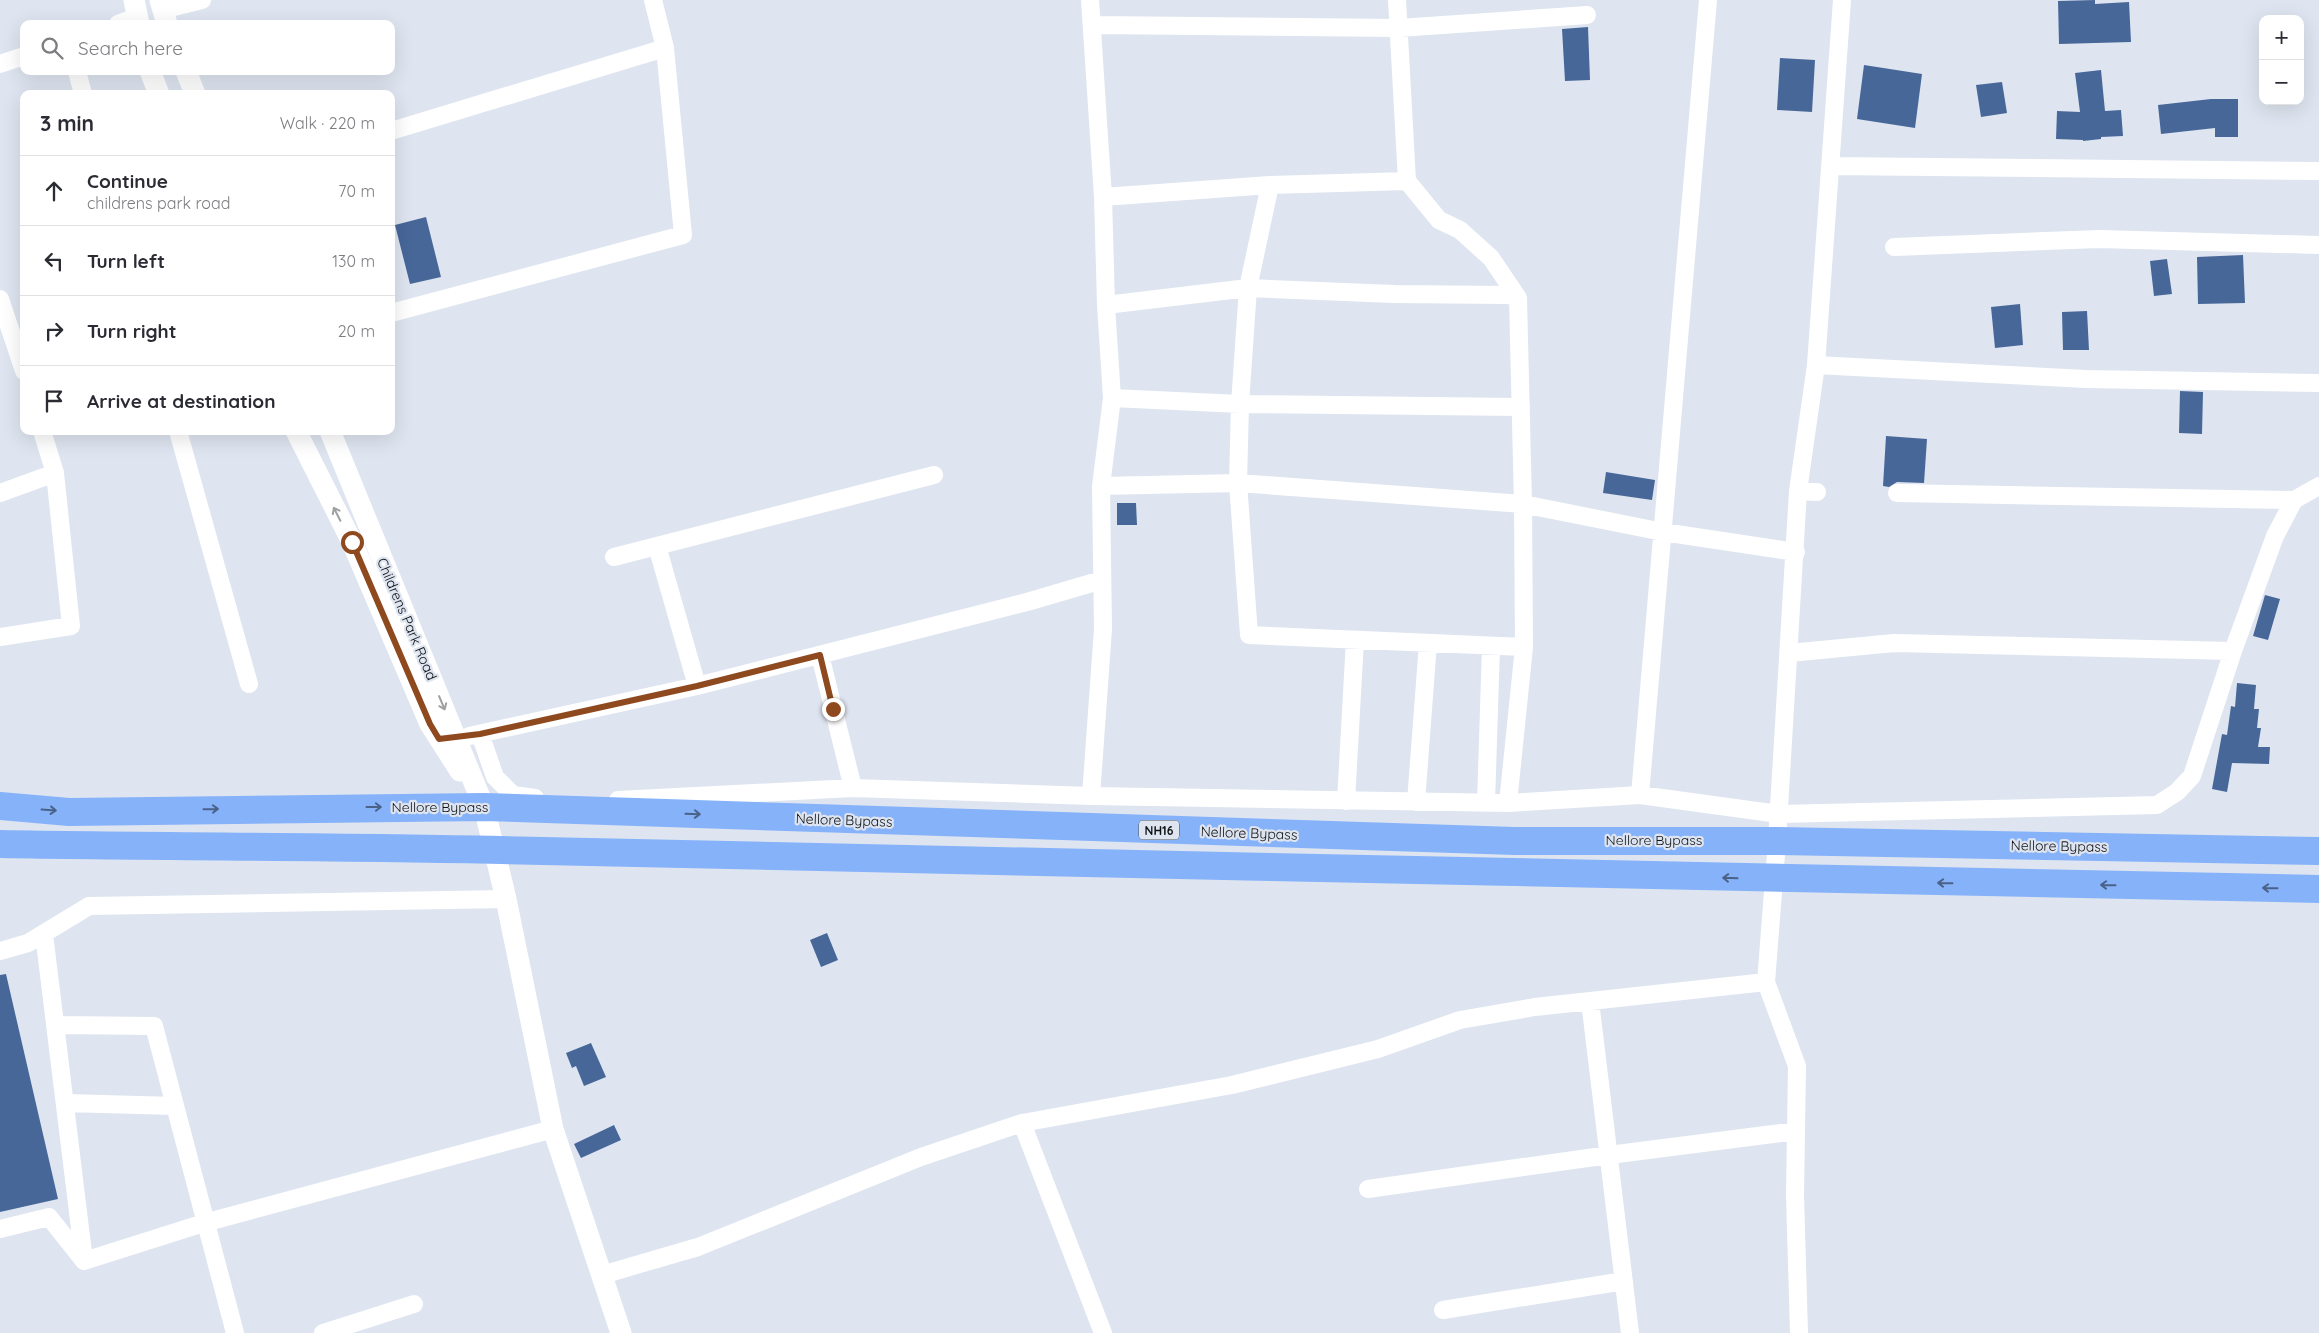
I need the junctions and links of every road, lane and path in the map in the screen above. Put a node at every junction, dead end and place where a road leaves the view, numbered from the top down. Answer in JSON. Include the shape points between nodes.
{"nodes":[{"id":1,"x":202,"y":0,"type":"edge"},
{"id":2,"x":652,"y":0,"type":"edge"},
{"id":3,"x":1090,"y":0,"type":"edge"},
{"id":4,"x":1398,"y":0,"type":"edge"},
{"id":5,"x":1708,"y":0,"type":"edge"},
{"id":6,"x":1842,"y":0,"type":"edge"},
{"id":7,"x":163,"y":11,"type":"edge"},
{"id":8,"x":1588,"y":15,"type":"dead end"},
{"id":9,"x":1092,"y":25,"type":"junction"},
{"id":10,"x":1399,"y":28,"type":"junction"},
{"id":11,"x":665,"y":48,"type":"junction"},
{"id":12,"x":20,"y":57,"type":"edge"},
{"id":13,"x":0,"y":64,"type":"edge"},
{"id":14,"x":78,"y":75,"type":"edge"},
{"id":15,"x":151,"y":75,"type":"edge"},
{"id":16,"x":188,"y":75,"type":"edge"},
{"id":17,"x":83,"y":90,"type":"edge"},
{"id":18,"x":157,"y":90,"type":"edge"},
{"id":19,"x":193,"y":90,"type":"edge"},
{"id":20,"x":395,"y":130,"type":"edge"},
{"id":21,"x":1830,"y":166,"type":"junction"},
{"id":22,"x":2319,"y":171,"type":"edge"},
{"id":23,"x":1407,"y":181,"type":"junction"},
{"id":24,"x":1270,"y":184,"type":"junction"},
{"id":25,"x":1103,"y":197,"type":"junction"},
{"id":26,"x":2319,"y":245,"type":"edge"},
{"id":27,"x":1894,"y":247,"type":"dead end"},
{"id":28,"x":1248,"y":288,"type":"junction"},
{"id":29,"x":1518,"y":298,"type":"junction"},
{"id":30,"x":0,"y":299,"type":"edge"},
{"id":31,"x":1106,"y":305,"type":"junction"},
{"id":32,"x":395,"y":312,"type":"edge"},
{"id":33,"x":12,"y":339,"type":"edge"},
{"id":34,"x":20,"y":360,"type":"edge"},
{"id":35,"x":1816,"y":365,"type":"junction"},
{"id":36,"x":2319,"y":383,"type":"edge"},
{"id":37,"x":1112,"y":398,"type":"junction"},
{"id":38,"x":1240,"y":404,"type":"junction"},
{"id":39,"x":1521,"y":407,"type":"junction"},
{"id":40,"x":43,"y":435,"type":"edge"},
{"id":41,"x":179,"y":435,"type":"edge"},
{"id":42,"x":298,"y":435,"type":"edge"},
{"id":43,"x":332,"y":435,"type":"edge"},
{"id":44,"x":55,"y":473,"type":"junction"},
{"id":45,"x":934,"y":475,"type":"dead end"},
{"id":46,"x":1238,"y":483,"type":"junction"},
{"id":47,"x":1101,"y":486,"type":"junction"},
{"id":48,"x":2319,"y":486,"type":"edge"},
{"id":49,"x":1798,"y":491,"type":"junction"},
{"id":50,"x":1817,"y":492,"type":"dead end"},
{"id":51,"x":0,"y":493,"type":"edge"},
{"id":52,"x":1897,"y":493,"type":"dead end"},
{"id":53,"x":2294,"y":500,"type":"junction"},
{"id":54,"x":1523,"y":504,"type":"junction"},
{"id":55,"x":1664,"y":532,"type":"junction"},
{"id":56,"x":657,"y":546,"type":"junction"},
{"id":57,"x":1796,"y":552,"type":"junction"},
{"id":58,"x":614,"y":557,"type":"dead end"},
{"id":59,"x":1102,"y":580,"type":"junction"},
{"id":60,"x":0,"y":637,"type":"edge"},
{"id":61,"x":1355,"y":640,"type":"junction"},
{"id":62,"x":1428,"y":643,"type":"junction"},
{"id":63,"x":1491,"y":646,"type":"junction"},
{"id":64,"x":1524,"y":647,"type":"junction"},
{"id":65,"x":2233,"y":651,"type":"junction"},
{"id":66,"x":1789,"y":653,"type":"junction"},
{"id":67,"x":820,"y":655,"type":"junction"},
{"id":68,"x":249,"y":684,"type":"dead end"},
{"id":69,"x":697,"y":686,"type":"junction"},
{"id":70,"x":480,"y":734,"type":"junction"},
{"id":71,"x":448,"y":739,"type":"junction"},
{"id":72,"x":853,"y":788,"type":"junction"},
{"id":73,"x":1640,"y":795,"type":"junction"},
{"id":74,"x":1092,"y":796,"type":"junction"},
{"id":75,"x":1346,"y":801,"type":"junction"},
{"id":76,"x":1416,"y":802,"type":"junction"},
{"id":77,"x":1486,"y":803,"type":"junction"},
{"id":78,"x":1508,"y":803,"type":"junction"},
{"id":79,"x":0,"y":806,"type":"edge"},
{"id":80,"x":484,"y":807,"type":"junction"},
{"id":81,"x":1779,"y":814,"type":"junction"},
{"id":82,"x":1777,"y":841,"type":"junction"},
{"id":83,"x":0,"y":844,"type":"edge"},
{"id":84,"x":494,"y":850,"type":"junction"},
{"id":85,"x":2319,"y":851,"type":"edge"},
{"id":86,"x":1773,"y":880,"type":"junction"},
{"id":87,"x":2319,"y":889,"type":"edge"},
{"id":88,"x":506,"y":899,"type":"junction"},
{"id":89,"x":44,"y":934,"type":"junction"},
{"id":90,"x":0,"y":951,"type":"edge"},
{"id":91,"x":1766,"y":982,"type":"junction"},
{"id":92,"x":1590,"y":1001,"type":"junction"},
{"id":93,"x":55,"y":1025,"type":"junction"},
{"id":94,"x":65,"y":1102,"type":"junction"},
{"id":95,"x":174,"y":1106,"type":"junction"},
{"id":96,"x":1022,"y":1123,"type":"junction"},
{"id":97,"x":553,"y":1129,"type":"junction"},
{"id":98,"x":1796,"y":1131,"type":"junction"},
{"id":99,"x":1609,"y":1155,"type":"junction"},
{"id":100,"x":1368,"y":1189,"type":"dead end"},
{"id":101,"x":204,"y":1223,"type":"junction"},
{"id":102,"x":0,"y":1229,"type":"edge"},
{"id":103,"x":84,"y":1261,"type":"junction"},
{"id":104,"x":602,"y":1275,"type":"junction"},
{"id":105,"x":1624,"y":1281,"type":"junction"},
{"id":106,"x":414,"y":1304,"type":"dead end"},
{"id":107,"x":1443,"y":1310,"type":"dead end"},
{"id":108,"x":235,"y":1333,"type":"edge"},
{"id":109,"x":323,"y":1333,"type":"edge"},
{"id":110,"x":621,"y":1333,"type":"edge"},
{"id":111,"x":1103,"y":1333,"type":"edge"},
{"id":112,"x":1630,"y":1333,"type":"edge"},
{"id":113,"x":1799,"y":1333,"type":"edge"}],
"edges":[{"from":1,"to":7,"type":"street"},
{"from":2,"to":11,"type":"street"},
{"from":3,"to":9,"type":"street"},
{"from":4,"to":10,"type":"street"},
{"from":5,"to":55,"type":"street"},
{"from":6,"to":21,"type":"street"},
{"from":8,"to":10,"type":"street"},
{"from":9,"to":10,"type":"street"},
{"from":9,"to":25,"type":"street"},
{"from":10,"to":23,"type":"street"},
{"from":11,"to":20,"type":"street"},
{"from":11,"to":32,"type":"street","via":[[683,235]]},
{"from":12,"to":13,"type":"street"},
{"from":14,"to":17,"type":"street"},
{"from":15,"to":18,"type":"street"},
{"from":16,"to":19,"type":"street"},
{"from":21,"to":22,"type":"street"},
{"from":21,"to":35,"type":"street"},
{"from":23,"to":24,"type":"street"},
{"from":23,"to":29,"type":"street","via":[[1439,220],[1460,230],[1491,258]]},
{"from":24,"to":25,"type":"street"},
{"from":24,"to":28,"type":"street"},
{"from":25,"to":31,"type":"street"},
{"from":26,"to":27,"type":"street","via":[[2099,239]]},
{"from":28,"to":29,"type":"street","via":[[1508,295]]},
{"from":28,"to":31,"type":"street"},
{"from":28,"to":38,"type":"street"},
{"from":29,"to":39,"type":"street"},
{"from":30,"to":33,"type":"street"},
{"from":31,"to":37,"type":"street"},
{"from":33,"to":34,"type":"street"},
{"from":35,"to":36,"type":"street","via":[[2086,379]]},
{"from":35,"to":49,"type":"street"},
{"from":37,"to":38,"type":"street"},
{"from":37,"to":47,"type":"street"},
{"from":38,"to":39,"type":"street"},
{"from":38,"to":46,"type":"street"},
{"from":39,"to":54,"type":"street"},
{"from":40,"to":44,"type":"street"},
{"from":41,"to":68,"type":"street"},
{"from":71,"to":42,"type":"street","name":"Childrens Park Road","one_way":true,"via":[[430,724],[352,542]]},
{"from":43,"to":71,"type":"street","name":"Childrens Park Road","one_way":true},
{"from":44,"to":51,"type":"street"},
{"from":44,"to":60,"type":"street","via":[[71,626]]},
{"from":45,"to":56,"type":"street"},
{"from":46,"to":47,"type":"street"},
{"from":46,"to":54,"type":"street"},
{"from":46,"to":61,"type":"street","via":[[1249,635]]},
{"from":47,"to":59,"type":"street"},
{"from":48,"to":53,"type":"street"},
{"from":49,"to":50,"type":"street"},
{"from":49,"to":57,"type":"street"},
{"from":52,"to":53,"type":"street"},
{"from":53,"to":65,"type":"street","via":[[2274,536]]},
{"from":54,"to":55,"type":"street"},
{"from":54,"to":64,"type":"street"},
{"from":55,"to":57,"type":"street"},
{"from":55,"to":73,"type":"street"},
{"from":56,"to":58,"type":"street"},
{"from":56,"to":69,"type":"street"},
{"from":57,"to":66,"type":"street"},
{"from":59,"to":67,"type":"street"},
{"from":59,"to":74,"type":"street","via":[[1103,629]]},
{"from":61,"to":62,"type":"street"},
{"from":61,"to":75,"type":"street"},
{"from":62,"to":63,"type":"street"},
{"from":62,"to":76,"type":"street"},
{"from":63,"to":64,"type":"street"},
{"from":63,"to":77,"type":"street"},
{"from":64,"to":78,"type":"street"},
{"from":65,"to":66,"type":"street","via":[[1894,643]]},
{"from":65,"to":81,"type":"street","via":[[2192,776],[2177,792],[2157,805]]},
{"from":66,"to":81,"type":"street"},
{"from":67,"to":69,"type":"street"},
{"from":67,"to":72,"type":"street"},
{"from":69,"to":70,"type":"street"},
{"from":70,"to":71,"type":"street"},
{"from":70,"to":72,"type":"street","via":[[495,777],[513,795],[562,802]]},
{"from":71,"to":80,"type":"street","name":"Childrens Park Road"},
{"from":72,"to":74,"type":"street"},
{"from":73,"to":78,"type":"street"},
{"from":73,"to":81,"type":"street"},
{"from":74,"to":75,"type":"street"},
{"from":75,"to":76,"type":"street"},
{"from":76,"to":77,"type":"street"},
{"from":77,"to":78,"type":"street"},
{"from":79,"to":80,"type":"highway","name":"Nellore Bypass","number":"NH16","one_way":true,"via":[[70,812]]},
{"from":80,"to":82,"type":"highway","name":"Nellore Bypass","number":"NH16","one_way":true,"via":[[1496,840]]},
{"from":80,"to":84,"type":"street"},
{"from":81,"to":82,"type":"street"},
{"from":82,"to":85,"type":"highway","name":"Nellore Bypass","number":"NH16"},
{"from":82,"to":86,"type":"street"},
{"from":83,"to":84,"type":"highway"},
{"from":86,"to":84,"type":"highway","one_way":true,"via":[[1517,871]]},
{"from":84,"to":88,"type":"street"},
{"from":87,"to":86,"type":"highway","one_way":true},
{"from":86,"to":91,"type":"street"},
{"from":88,"to":89,"type":"street","via":[[89,906]]},
{"from":88,"to":97,"type":"street"},
{"from":89,"to":90,"type":"street","via":[[28,943]]},
{"from":89,"to":93,"type":"street"},
{"from":91,"to":92,"type":"street"},
{"from":91,"to":98,"type":"street","via":[[1798,1066]]},
{"from":92,"to":96,"type":"street","via":[[1460,1020],[1378,1049],[1232,1085]]},
{"from":92,"to":99,"type":"street"},
{"from":93,"to":94,"type":"street"},
{"from":93,"to":95,"type":"street","via":[[154,1026]]},
{"from":94,"to":95,"type":"street"},
{"from":94,"to":103,"type":"street"},
{"from":95,"to":101,"type":"street"},
{"from":96,"to":104,"type":"street","via":[[921,1157],[698,1247]]},
{"from":96,"to":111,"type":"street"},
{"from":97,"to":101,"type":"street"},
{"from":97,"to":104,"type":"street"},
{"from":98,"to":99,"type":"street"},
{"from":98,"to":113,"type":"street"},
{"from":99,"to":100,"type":"street"},
{"from":99,"to":105,"type":"street"},
{"from":101,"to":103,"type":"street"},
{"from":101,"to":108,"type":"street"},
{"from":102,"to":103,"type":"street","via":[[49,1217]]},
{"from":104,"to":110,"type":"street"},
{"from":105,"to":107,"type":"street"},
{"from":105,"to":112,"type":"street"},
{"from":106,"to":109,"type":"street"}]}
